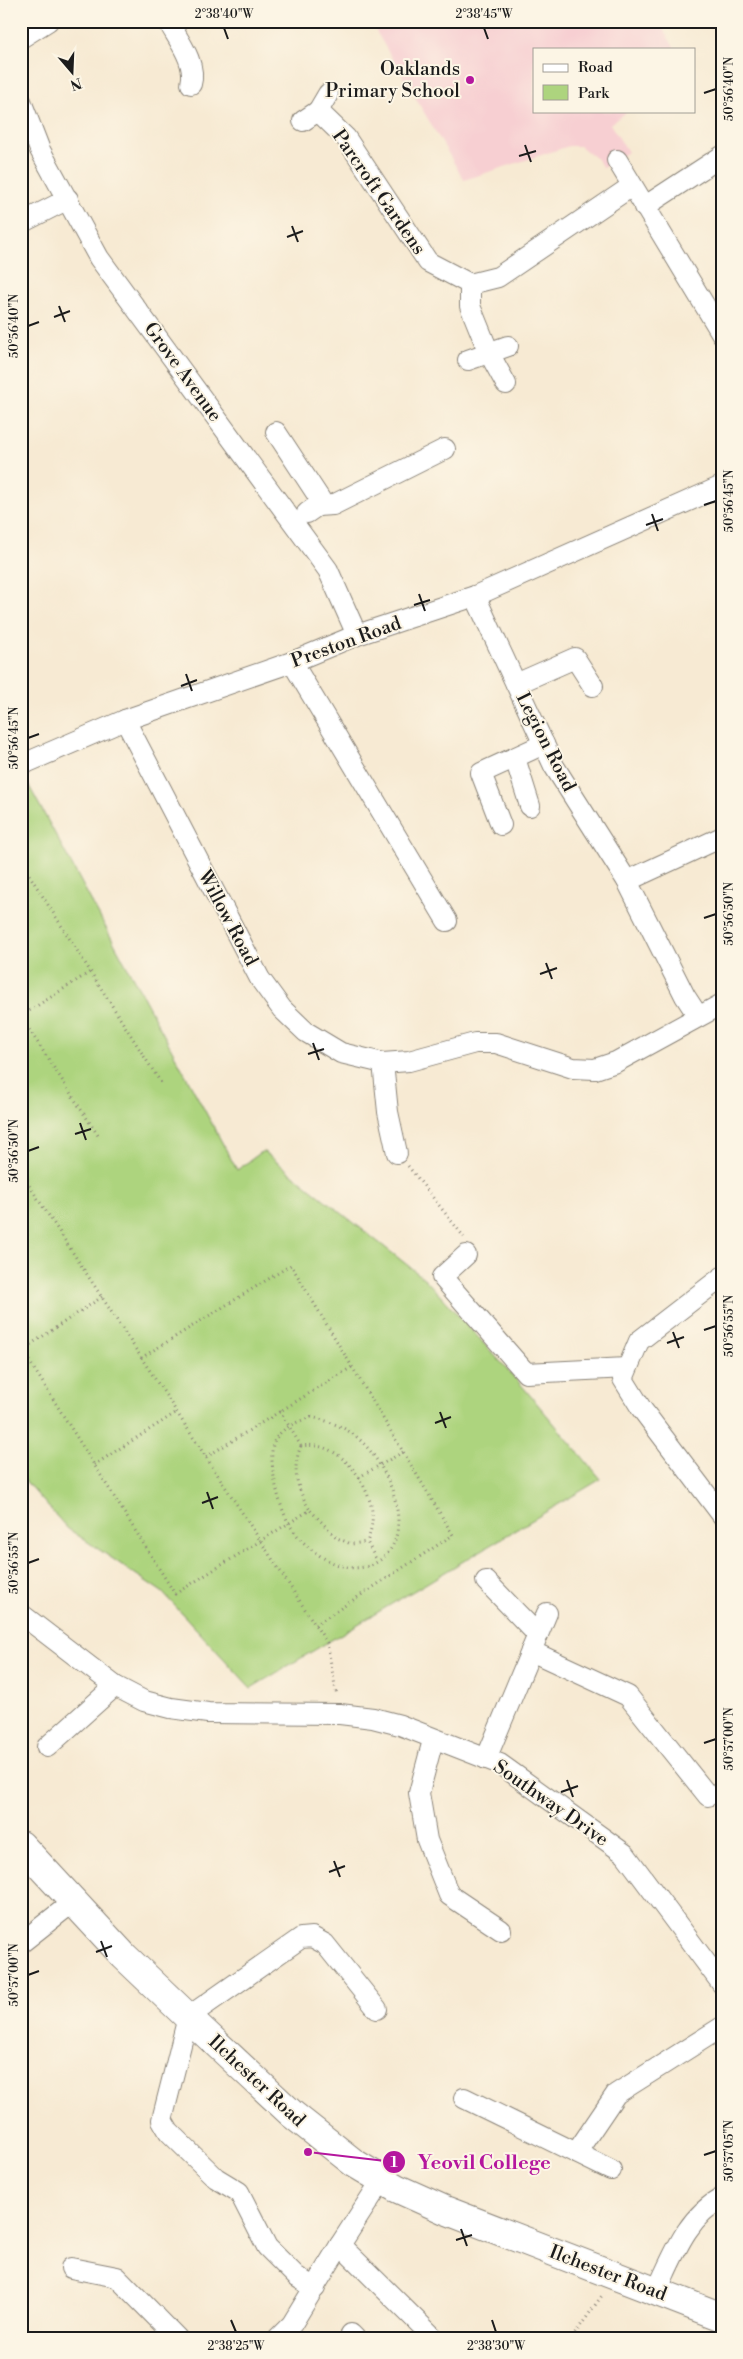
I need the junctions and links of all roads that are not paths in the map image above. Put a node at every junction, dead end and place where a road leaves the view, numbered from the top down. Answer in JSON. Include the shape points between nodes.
{"nodes":[{"id":1,"x":48,"y":21,"type":"edge"},
{"id":2,"x":168,"y":21,"type":"edge"},
{"id":3,"x":21,"y":38,"type":"edge"},
{"id":4,"x":191,"y":84,"type":"dead end"},
{"id":5,"x":21,"y":101,"type":"edge"},
{"id":6,"x":316,"y":108,"type":"dead end"},
{"id":7,"x":722,"y":156,"type":"edge"},
{"id":8,"x":617,"y":160,"type":"dead end"},
{"id":9,"x":632,"y":186,"type":"junction"},
{"id":10,"x":68,"y":199,"type":"junction"},
{"id":11,"x":644,"y":207,"type":"junction"},
{"id":12,"x":21,"y":223,"type":"edge"},
{"id":13,"x":470,"y":284,"type":"junction"},
{"id":14,"x":722,"y":334,"type":"edge"},
{"id":15,"x":508,"y":346,"type":"dead end"},
{"id":16,"x":489,"y":353,"type":"junction"},
{"id":17,"x":468,"y":360,"type":"dead end"},
{"id":18,"x":506,"y":384,"type":"dead end"},
{"id":19,"x":276,"y":432,"type":"dead end"},
{"id":20,"x":445,"y":449,"type":"dead end"},
{"id":21,"x":722,"y":486,"type":"edge"},
{"id":22,"x":317,"y":506,"type":"junction"},
{"id":23,"x":294,"y":523,"type":"junction"},
{"id":24,"x":475,"y":596,"type":"junction"},
{"id":25,"x":358,"y":635,"type":"junction"},
{"id":26,"x":292,"y":662,"type":"junction"},
{"id":27,"x":516,"y":684,"type":"junction"},
{"id":28,"x":593,"y":686,"type":"dead end"},
{"id":29,"x":125,"y":720,"type":"junction"},
{"id":30,"x":544,"y":744,"type":"junction"},
{"id":31,"x":515,"y":758,"type":"junction"},
{"id":32,"x":21,"y":765,"type":"edge"},
{"id":33,"x":530,"y":806,"type":"dead end"},
{"id":34,"x":501,"y":825,"type":"dead end"},
{"id":35,"x":722,"y":837,"type":"edge"},
{"id":36,"x":626,"y":881,"type":"junction"},
{"id":37,"x":447,"y":921,"type":"dead end"},
{"id":38,"x":722,"y":1004,"type":"edge"},
{"id":39,"x":698,"y":1016,"type":"junction"},
{"id":40,"x":383,"y":1063,"type":"junction"},
{"id":41,"x":398,"y":1153,"type":"road end"},
{"id":42,"x":466,"y":1255,"type":"road end"},
{"id":43,"x":722,"y":1277,"type":"edge"},
{"id":44,"x":628,"y":1368,"type":"junction"},
{"id":45,"x":722,"y":1515,"type":"edge"},
{"id":46,"x":486,"y":1581,"type":"dead end"},
{"id":47,"x":546,"y":1613,"type":"dead end"},
{"id":48,"x":21,"y":1614,"type":"edge"},
{"id":49,"x":534,"y":1643,"type":"junction"},
{"id":50,"x":115,"y":1686,"type":"junction"},
{"id":51,"x":433,"y":1740,"type":"junction"},
{"id":52,"x":47,"y":1747,"type":"dead end"},
{"id":53,"x":486,"y":1758,"type":"junction"},
{"id":54,"x":708,"y":1796,"type":"dead end"},
{"id":55,"x":21,"y":1845,"type":"edge"},
{"id":56,"x":73,"y":1902,"type":"junction"},
{"id":57,"x":501,"y":1930,"type":"dead end"},
{"id":58,"x":21,"y":1943,"type":"edge"},
{"id":59,"x":719,"y":1976,"type":"edge"},
{"id":60,"x":376,"y":2009,"type":"dead end"},
{"id":61,"x":188,"y":2017,"type":"junction"},
{"id":62,"x":722,"y":2027,"type":"edge"},
{"id":63,"x":464,"y":2098,"type":"dead end"},
{"id":64,"x":576,"y":2153,"type":"junction"},
{"id":65,"x":611,"y":2170,"type":"dead end"},
{"id":66,"x":382,"y":2180,"type":"junction"},
{"id":67,"x":722,"y":2198,"type":"edge"},
{"id":68,"x":340,"y":2245,"type":"junction"},
{"id":69,"x":70,"y":2268,"type":"dead end"},
{"id":70,"x":315,"y":2288,"type":"junction"},
{"id":71,"x":656,"y":2292,"type":"junction"},
{"id":72,"x":722,"y":2317,"type":"edge"},
{"id":73,"x":178,"y":2338,"type":"edge"},
{"id":74,"x":278,"y":2338,"type":"edge"},
{"id":75,"x":434,"y":2338,"type":"edge"}],
"edges":[{"from":1,"to":3,"type":"street"},
{"from":2,"to":4,"type":"street","via":[[192,66]]},
{"from":5,"to":10,"type":"street","name":"Grove Avenue","via":[[40,150]]},
{"from":6,"to":13,"type":"street","name":"Parcroft Gardens","via":[[346,138],[428,262]]},
{"from":7,"to":11,"type":"street"},
{"from":8,"to":9,"type":"street"},
{"from":9,"to":11,"type":"street"},
{"from":9,"to":13,"type":"street","via":[[498,277]]},
{"from":10,"to":12,"type":"street"},
{"from":10,"to":23,"type":"street","name":"Grove Avenue","via":[[99,258]]},
{"from":11,"to":14,"type":"street"},
{"from":13,"to":16,"type":"street","via":[[470,306]]},
{"from":15,"to":16,"type":"street"},
{"from":16,"to":17,"type":"street"},
{"from":16,"to":18,"type":"street"},
{"from":19,"to":22,"type":"street","via":[[320,498]]},
{"from":20,"to":22,"type":"street","via":[[333,504]]},
{"from":21,"to":24,"type":"street","name":"Preston Road"},
{"from":22,"to":23,"type":"street"},
{"from":23,"to":25,"type":"street","name":"Grove Avenue","via":[[328,570]]},
{"from":24,"to":25,"type":"street","name":"Preston Road"},
{"from":24,"to":27,"type":"street","name":"Legion Road"},
{"from":25,"to":26,"type":"street","name":"Preston Road"},
{"from":26,"to":29,"type":"street","name":"Preston Road"},
{"from":26,"to":37,"type":"street"},
{"from":27,"to":28,"type":"street","via":[[576,658]]},
{"from":27,"to":30,"type":"street","name":"Legion Road"},
{"from":29,"to":32,"type":"street","name":"Preston Road"},
{"from":29,"to":40,"type":"street","name":"Willow Road","via":[[260,979],[282,1009],[306,1032],[342,1053]]},
{"from":30,"to":31,"type":"street"},
{"from":30,"to":36,"type":"street","name":"Legion Road","via":[[554,766]]},
{"from":31,"to":33,"type":"street"},
{"from":31,"to":34,"type":"street","via":[[480,773]]},
{"from":35,"to":36,"type":"street"},
{"from":36,"to":39,"type":"street","name":"Legion Road"},
{"from":38,"to":39,"type":"street","name":"Willow Road"},
{"from":39,"to":40,"type":"street","name":"Willow Road","via":[[616,1062],[595,1068],[573,1068],[496,1043],[474,1043],[409,1061]]},
{"from":40,"to":41,"type":"street","via":[[388,1112]]},
{"from":42,"to":44,"type":"street","via":[[442,1277],[526,1373]]},
{"from":43,"to":44,"type":"street","via":[[639,1341]]},
{"from":44,"to":45,"type":"street","via":[[623,1379],[641,1408]]},
{"from":46,"to":49,"type":"street"},
{"from":47,"to":49,"type":"street"},
{"from":48,"to":50,"type":"street","name":"Southway Drive"},
{"from":49,"to":53,"type":"street"},
{"from":49,"to":54,"type":"street","via":[[628,1696]]},
{"from":50,"to":51,"type":"street","name":"Southway Drive","via":[[144,1701],[171,1708],[208,1713],[340,1714],[373,1718],[400,1725]]},
{"from":50,"to":52,"type":"street"},
{"from":51,"to":53,"type":"street","name":"Southway Drive"},
{"from":51,"to":57,"type":"street","via":[[418,1793],[427,1840],[449,1895]]},
{"from":53,"to":59,"type":"street","name":"Southway Drive","via":[[500,1764],[625,1854]]},
{"from":55,"to":56,"type":"highway","name":"Ilchester Road"},
{"from":56,"to":58,"type":"street"},
{"from":56,"to":61,"type":"highway","name":"Ilchester Road"},
{"from":60,"to":61,"type":"street","via":[[325,1944],[312,1937],[301,1938]]},
{"from":61,"to":66,"type":"highway","name":"Ilchester Road","via":[[313,2132]]},
{"from":61,"to":70,"type":"street","via":[[162,2120],[169,2132],[216,2178],[239,2192],[267,2247],[297,2277]]},
{"from":62,"to":64,"type":"street","via":[[616,2094]]},
{"from":63,"to":64,"type":"street"},
{"from":64,"to":65,"type":"street"},
{"from":66,"to":68,"type":"street"},
{"from":66,"to":71,"type":"highway","name":"Ilchester Road","via":[[445,2210]]},
{"from":67,"to":71,"type":"street","via":[[691,2222]]},
{"from":68,"to":70,"type":"street"},
{"from":68,"to":75,"type":"street"},
{"from":69,"to":73,"type":"street","via":[[117,2276]]},
{"from":70,"to":74,"type":"street","via":[[292,2324]]},
{"from":71,"to":72,"type":"highway","name":"Ilchester Road"}]}
